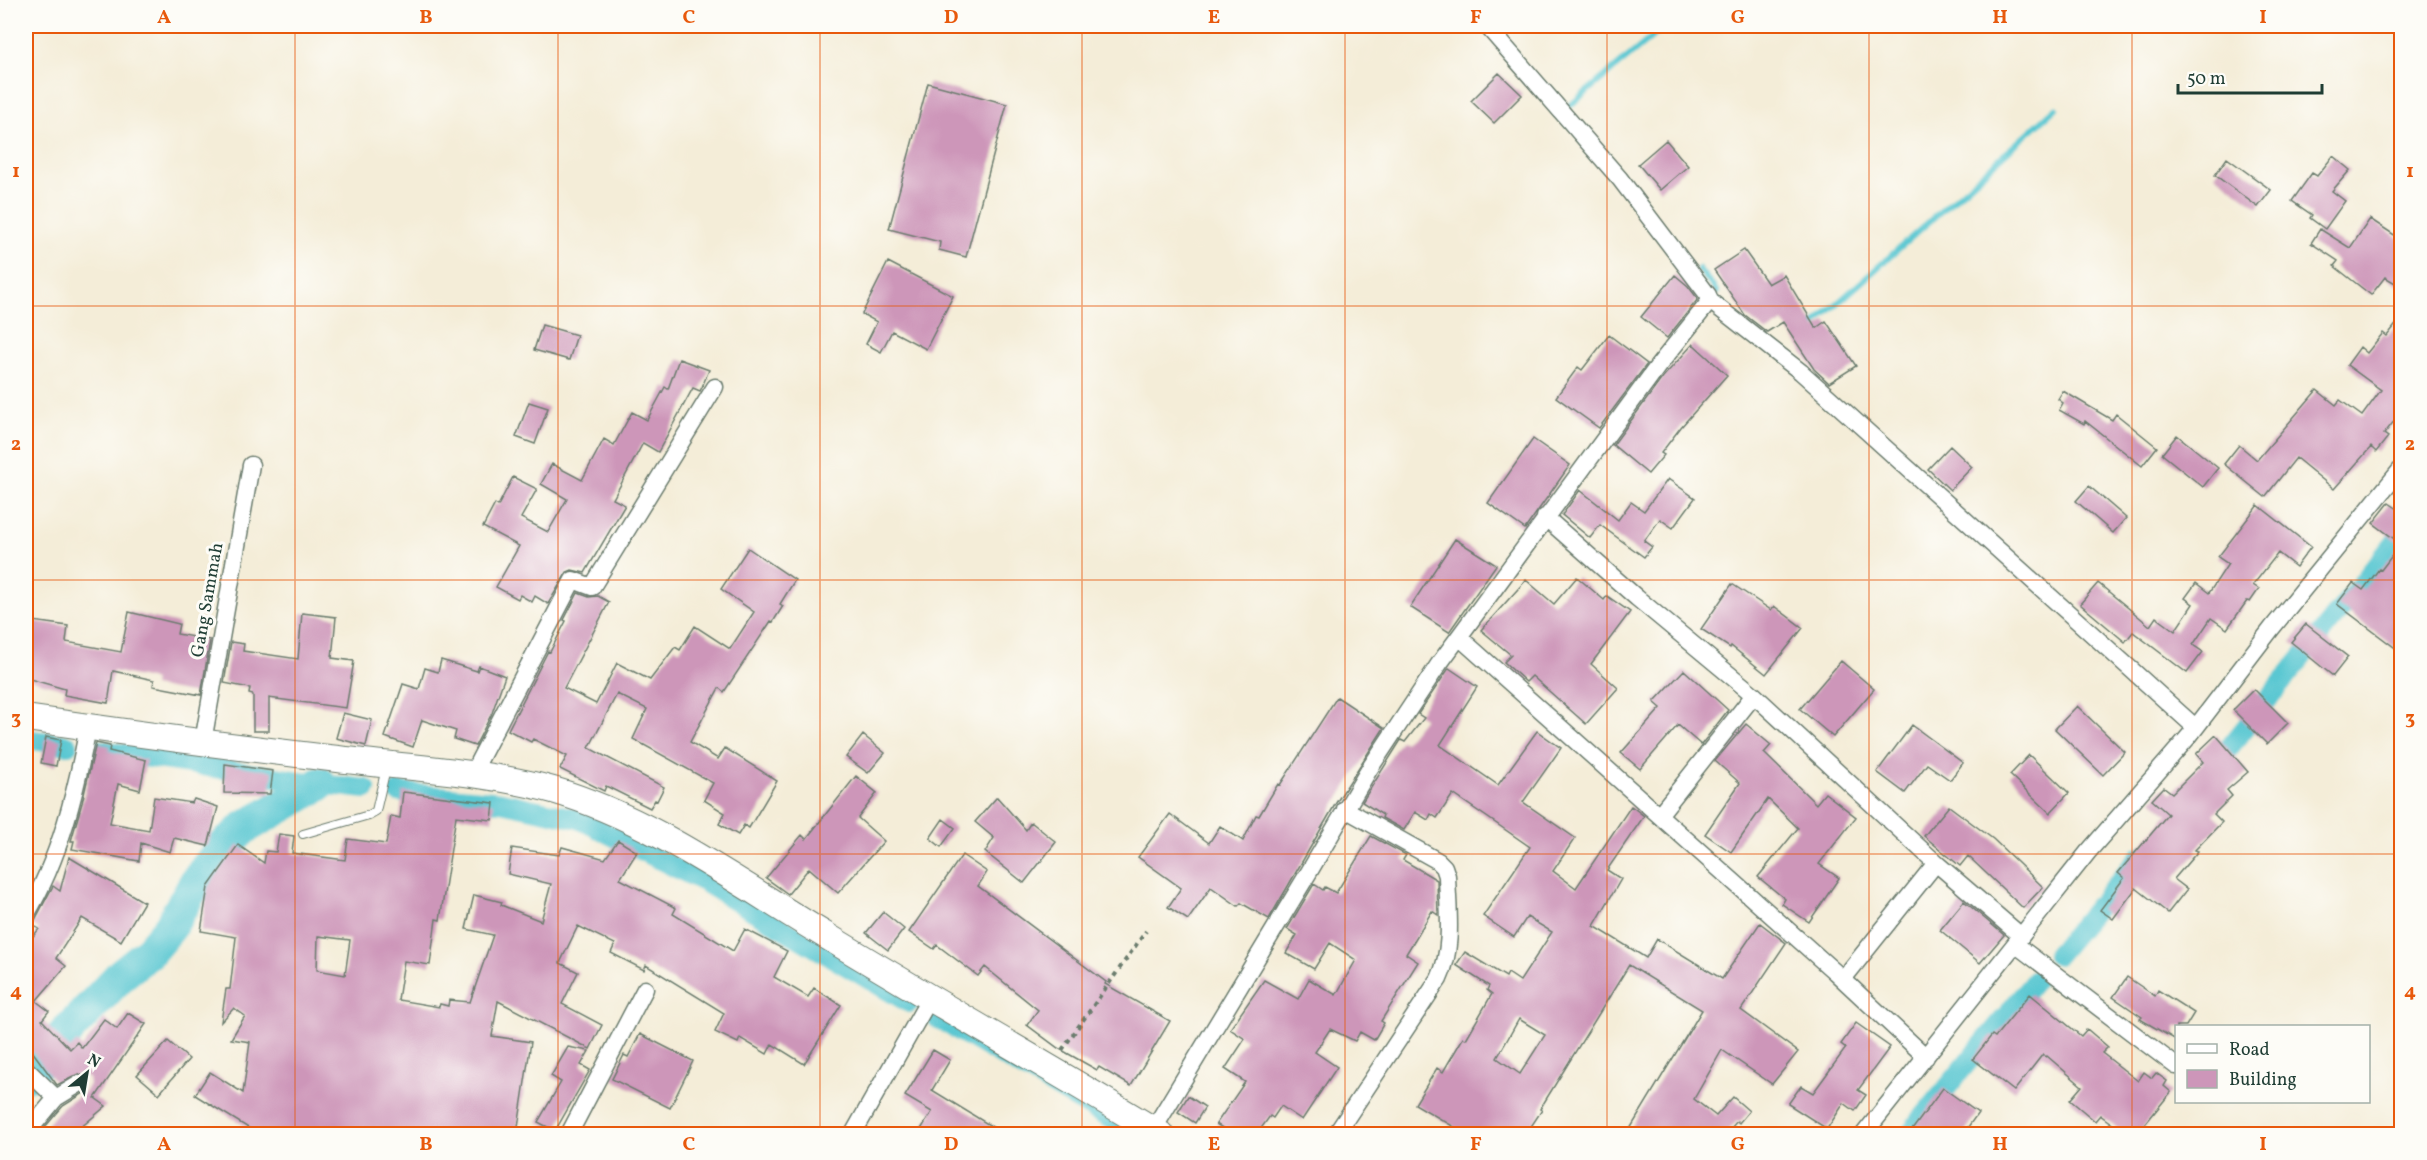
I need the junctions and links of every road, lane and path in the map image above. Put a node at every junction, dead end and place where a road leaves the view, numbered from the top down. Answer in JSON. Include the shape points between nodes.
{"nodes":[{"id":1,"x":1487,"y":26,"type":"edge"},
{"id":2,"x":1710,"y":301,"type":"junction"},
{"id":3,"x":714,"y":387,"type":"dead end"},
{"id":4,"x":251,"y":465,"type":"dead end"},
{"id":5,"x":2402,"y":468,"type":"edge"},
{"id":6,"x":1545,"y":517,"type":"junction"},
{"id":7,"x":1459,"y":637,"type":"junction"},
{"id":8,"x":1754,"y":695,"type":"junction"},
{"id":9,"x":26,"y":718,"type":"edge"},
{"id":10,"x":88,"y":727,"type":"junction"},
{"id":11,"x":2195,"y":727,"type":"junction"},
{"id":12,"x":203,"y":742,"type":"junction"},
{"id":13,"x":387,"y":765,"type":"junction"},
{"id":14,"x":472,"y":774,"type":"junction"},
{"id":15,"x":1345,"y":809,"type":"junction"},
{"id":16,"x":1659,"y":815,"type":"junction"},
{"id":17,"x":303,"y":834,"type":"dead end"},
{"id":18,"x":1936,"y":863,"type":"junction"},
{"id":19,"x":26,"y":915,"type":"edge"},
{"id":20,"x":1146,"y":931,"type":"dead end"},
{"id":21,"x":2018,"y":940,"type":"junction"},
{"id":22,"x":1843,"y":979,"type":"junction"},
{"id":23,"x":645,"y":989,"type":"dead end"},
{"id":24,"x":930,"y":998,"type":"junction"},
{"id":25,"x":1926,"y":1057,"type":"junction"},
{"id":26,"x":2175,"y":1065,"type":"edge"},
{"id":27,"x":26,"y":1069,"type":"edge"},
{"id":28,"x":1048,"y":1069,"type":"junction"},
{"id":29,"x":79,"y":1084,"type":"dead end"},
{"id":30,"x":56,"y":1098,"type":"junction"},
{"id":31,"x":1157,"y":1132,"type":"edge"},
{"id":32,"x":1871,"y":1132,"type":"edge"},
{"id":33,"x":26,"y":1134,"type":"edge"},
{"id":34,"x":569,"y":1134,"type":"edge"},
{"id":35,"x":853,"y":1134,"type":"edge"},
{"id":36,"x":1336,"y":1134,"type":"edge"}],
"edges":[{"from":1,"to":2,"type":"street","via":[[1620,180]]},
{"from":2,"to":6,"type":"street"},
{"from":2,"to":11,"type":"street","via":[[1801,372]]},
{"from":3,"to":14,"type":"street","via":[[592,587],[573,580]]},
{"from":4,"to":12,"type":"street","name":"Gang Sammah"},
{"from":5,"to":11,"type":"street"},
{"from":6,"to":7,"type":"street"},
{"from":6,"to":8,"type":"street"},
{"from":7,"to":15,"type":"street"},
{"from":7,"to":16,"type":"street"},
{"from":8,"to":16,"type":"street"},
{"from":8,"to":18,"type":"street"},
{"from":9,"to":10,"type":"main road"},
{"from":10,"to":12,"type":"main road"},
{"from":10,"to":19,"type":"street","via":[[65,825],[44,882]]},
{"from":11,"to":21,"type":"street"},
{"from":12,"to":13,"type":"main road"},
{"from":13,"to":14,"type":"main road"},
{"from":13,"to":17,"type":"lane","via":[[376,811]]},
{"from":14,"to":24,"type":"main road","via":[[552,790],[639,825]]},
{"from":15,"to":31,"type":"street"},
{"from":15,"to":36,"type":"street","via":[[1444,867],[1449,945],[1439,979]]},
{"from":16,"to":22,"type":"street"},
{"from":18,"to":21,"type":"street"},
{"from":18,"to":22,"type":"street"},
{"from":20,"to":28,"type":"path"},
{"from":21,"to":25,"type":"street"},
{"from":21,"to":26,"type":"street"},
{"from":22,"to":25,"type":"street"},
{"from":23,"to":34,"type":"street"},
{"from":24,"to":28,"type":"main road"},
{"from":24,"to":35,"type":"street"},
{"from":25,"to":32,"type":"street"},
{"from":27,"to":30,"type":"street"},
{"from":28,"to":31,"type":"main road"},
{"from":29,"to":30,"type":"street"},
{"from":30,"to":33,"type":"street"}]}
